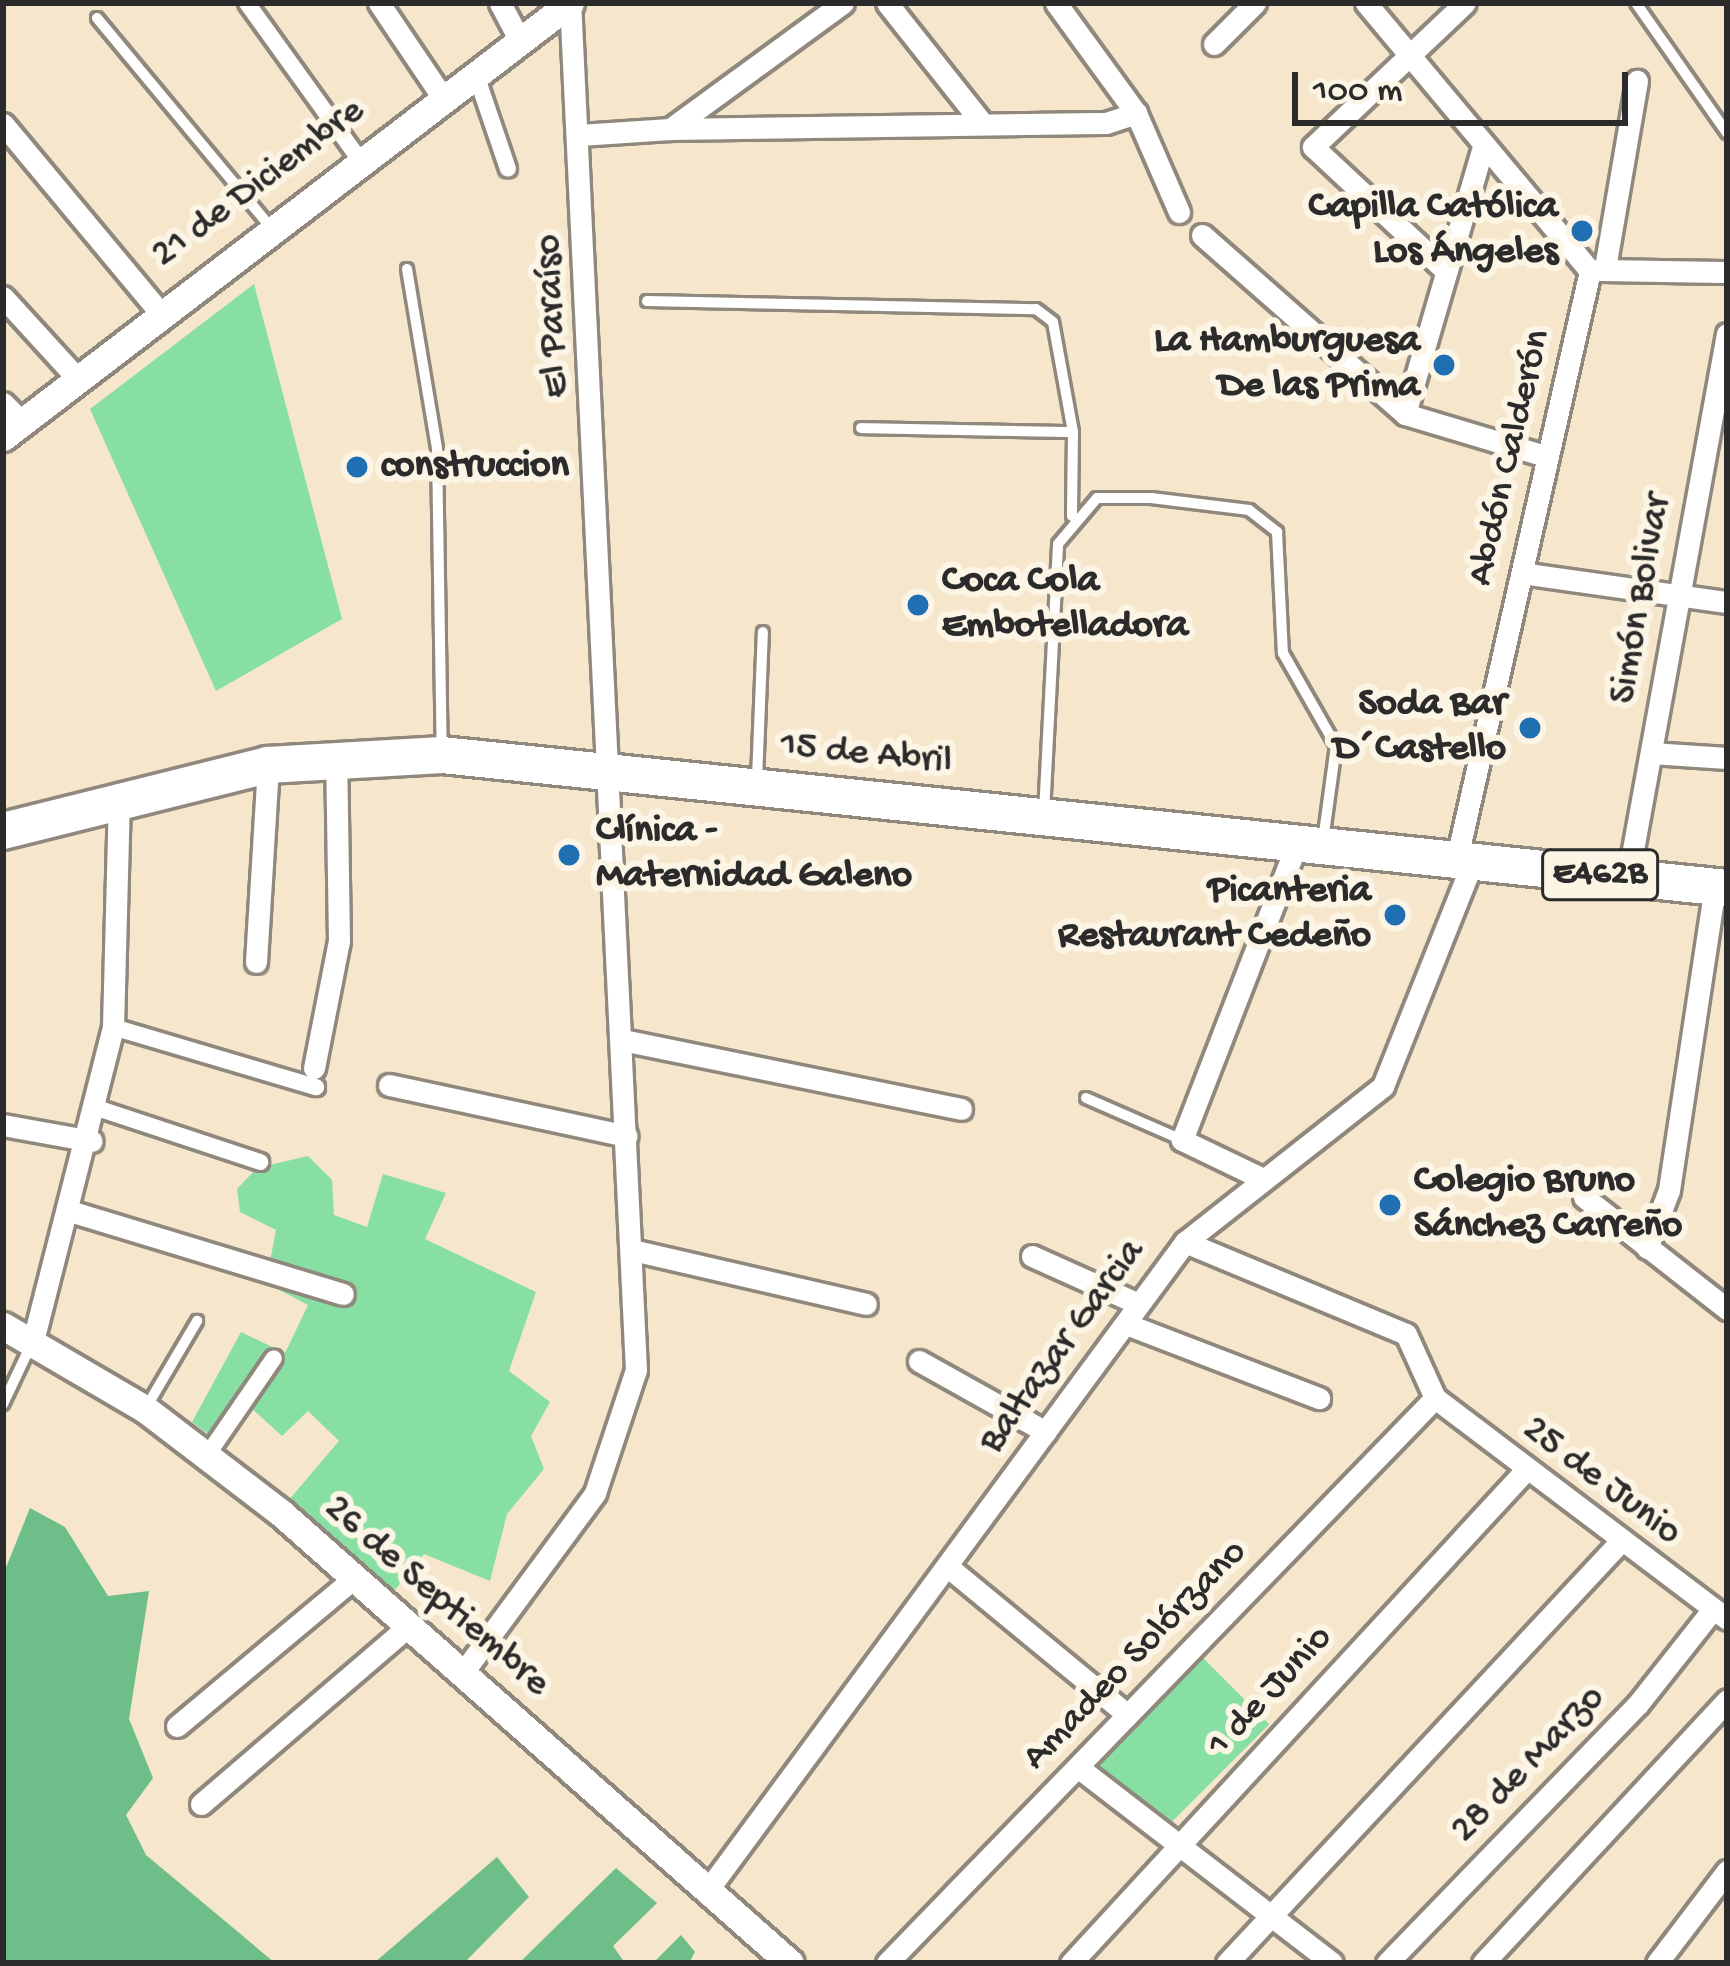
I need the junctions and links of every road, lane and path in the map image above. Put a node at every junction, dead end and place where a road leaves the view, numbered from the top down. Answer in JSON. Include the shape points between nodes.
{"nodes":[{"id":1,"x":247,"y":3,"type":"edge"},
{"id":2,"x":379,"y":3,"type":"edge"},
{"id":3,"x":500,"y":3,"type":"edge"},
{"id":4,"x":570,"y":3,"type":"edge"},
{"id":5,"x":843,"y":3,"type":"edge"},
{"id":6,"x":887,"y":3,"type":"edge"},
{"id":7,"x":1056,"y":3,"type":"edge"},
{"id":8,"x":1255,"y":3,"type":"edge"},
{"id":9,"x":1366,"y":3,"type":"edge"},
{"id":10,"x":1465,"y":3,"type":"edge"},
{"id":11,"x":1636,"y":3,"type":"edge"},
{"id":12,"x":97,"y":18,"type":"dead end"},
{"id":13,"x":519,"y":39,"type":"junction"},
{"id":14,"x":1214,"y":44,"type":"dead end"},
{"id":15,"x":1407,"y":58,"type":"junction"},
{"id":16,"x":474,"y":71,"type":"junction"},
{"id":17,"x":1636,"y":82,"type":"dead end"},
{"id":18,"x":442,"y":95,"type":"junction"},
{"id":19,"x":1136,"y":113,"type":"junction"},
{"id":20,"x":3,"y":124,"type":"edge"},
{"id":21,"x":983,"y":124,"type":"junction"},
{"id":22,"x":670,"y":129,"type":"junction"},
{"id":23,"x":1727,"y":133,"type":"edge"},
{"id":24,"x":579,"y":135,"type":"junction"},
{"id":25,"x":1483,"y":147,"type":"junction"},
{"id":26,"x":357,"y":156,"type":"junction"},
{"id":27,"x":508,"y":170,"type":"dead end"},
{"id":28,"x":1179,"y":212,"type":"dead end"},
{"id":29,"x":268,"y":224,"type":"junction"},
{"id":30,"x":1202,"y":235,"type":"dead end"},
{"id":31,"x":407,"y":269,"type":"dead end"},
{"id":32,"x":1444,"y":269,"type":"junction"},
{"id":33,"x":1598,"y":269,"type":"junction"},
{"id":34,"x":1727,"y":272,"type":"edge"},
{"id":35,"x":3,"y":297,"type":"edge"},
{"id":36,"x":647,"y":301,"type":"dead end"},
{"id":37,"x":158,"y":310,"type":"junction"},
{"id":38,"x":1727,"y":334,"type":"edge"},
{"id":39,"x":76,"y":377,"type":"junction"},
{"id":40,"x":1405,"y":414,"type":"junction"},
{"id":41,"x":9,"y":421,"type":"edge"},
{"id":42,"x":861,"y":428,"type":"dead end"},
{"id":43,"x":1073,"y":432,"type":"junction"},
{"id":44,"x":1718,"y":439,"type":"edge"},
{"id":45,"x":1548,"y":457,"type":"junction"},
{"id":46,"x":1072,"y":516,"type":"junction"},
{"id":47,"x":1522,"y":573,"type":"junction"},
{"id":48,"x":1679,"y":598,"type":"junction"},
{"id":49,"x":1727,"y":602,"type":"edge"},
{"id":50,"x":763,"y":632,"type":"dead end"},
{"id":51,"x":1651,"y":753,"type":"junction"},
{"id":52,"x":442,"y":755,"type":"junction"},
{"id":53,"x":336,"y":757,"type":"junction"},
{"id":54,"x":1727,"y":758,"type":"edge"},
{"id":55,"x":268,"y":765,"type":"junction"},
{"id":56,"x":616,"y":769,"type":"junction"},
{"id":57,"x":757,"y":786,"type":"junction"},
{"id":58,"x":118,"y":800,"type":"junction"},
{"id":59,"x":1043,"y":816,"type":"junction"},
{"id":60,"x":14,"y":823,"type":"edge"},
{"id":61,"x":1310,"y":844,"type":"junction"},
{"id":62,"x":1464,"y":863,"type":"junction"},
{"id":63,"x":1628,"y":878,"type":"junction"},
{"id":64,"x":1721,"y":888,"type":"edge"},
{"id":65,"x":256,"y":962,"type":"dead end"},
{"id":66,"x":112,"y":1027,"type":"junction"},
{"id":67,"x":622,"y":1040,"type":"junction"},
{"id":68,"x":315,"y":1078,"type":"joint"},
{"id":69,"x":389,"y":1085,"type":"dead end"},
{"id":70,"x":1086,"y":1098,"type":"dead end"},
{"id":71,"x":97,"y":1108,"type":"junction"},
{"id":72,"x":961,"y":1109,"type":"dead end"},
{"id":73,"x":3,"y":1125,"type":"edge"},
{"id":74,"x":627,"y":1136,"type":"junction"},
{"id":75,"x":1182,"y":1140,"type":"junction"},
{"id":76,"x":92,"y":1141,"type":"junction"},
{"id":77,"x":260,"y":1162,"type":"dead end"},
{"id":78,"x":1261,"y":1178,"type":"junction"},
{"id":79,"x":1583,"y":1197,"type":"dead end"},
{"id":80,"x":73,"y":1212,"type":"junction"},
{"id":81,"x":1185,"y":1242,"type":"junction"},
{"id":82,"x":1647,"y":1248,"type":"junction"},
{"id":83,"x":632,"y":1250,"type":"junction"},
{"id":84,"x":1032,"y":1256,"type":"dead end"},
{"id":85,"x":343,"y":1294,"type":"dead end"},
{"id":86,"x":866,"y":1304,"type":"dead end"},
{"id":87,"x":1139,"y":1304,"type":"junction"},
{"id":88,"x":1727,"y":1309,"type":"edge"},
{"id":89,"x":197,"y":1321,"type":"dead end"},
{"id":90,"x":1126,"y":1324,"type":"junction"},
{"id":91,"x":3,"y":1326,"type":"edge"},
{"id":92,"x":33,"y":1341,"type":"junction"},
{"id":93,"x":274,"y":1358,"type":"dead end"},
{"id":94,"x":919,"y":1361,"type":"dead end"},
{"id":95,"x":1319,"y":1398,"type":"dead end"},
{"id":96,"x":1435,"y":1398,"type":"junction"},
{"id":97,"x":3,"y":1404,"type":"edge"},
{"id":98,"x":145,"y":1408,"type":"junction"},
{"id":99,"x":1046,"y":1432,"type":"junction"},
{"id":100,"x":208,"y":1454,"type":"junction"},
{"id":101,"x":1524,"y":1472,"type":"junction"},
{"id":102,"x":1619,"y":1543,"type":"junction"},
{"id":103,"x":947,"y":1566,"type":"junction"},
{"id":104,"x":355,"y":1577,"type":"junction"},
{"id":105,"x":1720,"y":1614,"type":"edge"},
{"id":106,"x":410,"y":1624,"type":"junction"},
{"id":107,"x":464,"y":1671,"type":"junction"},
{"id":108,"x":1727,"y":1700,"type":"edge"},
{"id":109,"x":1128,"y":1715,"type":"junction"},
{"id":110,"x":177,"y":1726,"type":"dead end"},
{"id":111,"x":1079,"y":1768,"type":"junction"},
{"id":112,"x":201,"y":1804,"type":"dead end"},
{"id":113,"x":1178,"y":1846,"type":"junction"},
{"id":114,"x":1727,"y":1871,"type":"edge"},
{"id":115,"x":707,"y":1891,"type":"junction"},
{"id":116,"x":1270,"y":1916,"type":"junction"},
{"id":117,"x":790,"y":1963,"type":"edge"},
{"id":118,"x":887,"y":1963,"type":"edge"},
{"id":119,"x":1071,"y":1963,"type":"edge"},
{"id":120,"x":1227,"y":1963,"type":"edge"},
{"id":121,"x":1332,"y":1963,"type":"edge"},
{"id":122,"x":1387,"y":1963,"type":"edge"},
{"id":123,"x":1483,"y":1963,"type":"edge"},
{"id":124,"x":1657,"y":1963,"type":"edge"}],
"edges":[{"from":1,"to":26,"type":"street"},
{"from":2,"to":18,"type":"street"},
{"from":3,"to":13,"type":"street"},
{"from":4,"to":13,"type":"street","name":"21 de Diciembre"},
{"from":4,"to":24,"type":"street","name":"El Paraíso"},
{"from":5,"to":22,"type":"street"},
{"from":6,"to":21,"type":"street"},
{"from":7,"to":19,"type":"street"},
{"from":8,"to":14,"type":"street"},
{"from":9,"to":15,"type":"street"},
{"from":10,"to":15,"type":"street"},
{"from":11,"to":23,"type":"lane"},
{"from":12,"to":29,"type":"lane"},
{"from":13,"to":16,"type":"street","name":"21 de Diciembre"},
{"from":15,"to":25,"type":"street"},
{"from":15,"to":32,"type":"street","via":[[1313,147]]},
{"from":16,"to":18,"type":"street","name":"21 de Diciembre"},
{"from":16,"to":27,"type":"street"},
{"from":17,"to":33,"type":"street","name":"Abdón Calderón"},
{"from":18,"to":26,"type":"street","name":"21 de Diciembre"},
{"from":19,"to":21,"type":"street"},
{"from":19,"to":28,"type":"street"},
{"from":20,"to":37,"type":"street"},
{"from":21,"to":22,"type":"street"},
{"from":22,"to":24,"type":"street"},
{"from":24,"to":56,"type":"street","name":"El Paraíso"},
{"from":25,"to":32,"type":"street"},
{"from":25,"to":33,"type":"street"},
{"from":26,"to":29,"type":"street","name":"21 de Diciembre"},
{"from":29,"to":37,"type":"street","name":"21 de Diciembre"},
{"from":30,"to":40,"type":"street"},
{"from":31,"to":52,"type":"lane","via":[[437,449]]},
{"from":32,"to":40,"type":"street"},
{"from":33,"to":34,"type":"street"},
{"from":33,"to":45,"type":"street","name":"Abdón Calderón"},
{"from":35,"to":39,"type":"street"},
{"from":36,"to":43,"type":"lane","via":[[1036,309],[1053,322]]},
{"from":37,"to":39,"type":"street","name":"21 de Diciembre"},
{"from":38,"to":44,"type":"street","name":"Simón Bolivar"},
{"from":39,"to":41,"type":"street","name":"21 de Diciembre"},
{"from":40,"to":45,"type":"street"},
{"from":42,"to":43,"type":"lane"},
{"from":43,"to":46,"type":"lane"},
{"from":44,"to":48,"type":"street","name":"Simón Bolivar"},
{"from":45,"to":47,"type":"street","name":"Abdón Calderón"},
{"from":46,"to":59,"type":"lane","via":[[1058,544]]},
{"from":46,"to":61,"type":"lane","via":[[1097,498],[1151,498],[1249,510],[1277,532],[1283,653],[1336,746]]},
{"from":47,"to":48,"type":"street"},
{"from":47,"to":62,"type":"street","name":"Abdón Calderón"},
{"from":48,"to":49,"type":"street"},
{"from":48,"to":51,"type":"street","name":"Simón Bolivar"},
{"from":50,"to":57,"type":"lane"},
{"from":51,"to":54,"type":"street"},
{"from":51,"to":63,"type":"street","name":"Simón Bolivar"},
{"from":52,"to":53,"type":"main road","name":"15 de Abril","number":"E462B"},
{"from":52,"to":56,"type":"main road","name":"15 de Abril","number":"E462B"},
{"from":53,"to":55,"type":"main road","name":"15 de Abril","number":"E462B"},
{"from":53,"to":68,"type":"street","via":[[338,941]]},
{"from":55,"to":58,"type":"main road","name":"15 de Abril","number":"E462B"},
{"from":55,"to":65,"type":"street"},
{"from":56,"to":57,"type":"main road","name":"15 de Abril","number":"E462B"},
{"from":56,"to":67,"type":"street","name":"El Paraíso"},
{"from":57,"to":59,"type":"main road","name":"15 de Abril","number":"E462B"},
{"from":58,"to":60,"type":"main road","name":"15 de Abril","number":"E462B"},
{"from":58,"to":66,"type":"street"},
{"from":59,"to":61,"type":"main road","name":"15 de Abril","number":"E462B"},
{"from":61,"to":62,"type":"main road","name":"15 de Abril","number":"E462B"},
{"from":61,"to":75,"type":"street"},
{"from":62,"to":63,"type":"main road","name":"15 de Abril","number":"E462B"},
{"from":62,"to":78,"type":"street","name":"Baltazar Garcia","via":[[1383,1086]]},
{"from":63,"to":64,"type":"main road","name":"15 de Abril","number":"E462B"},
{"from":64,"to":82,"type":"street","via":[[1669,1190]]},
{"from":66,"to":68,"type":"street"},
{"from":66,"to":71,"type":"street"},
{"from":67,"to":72,"type":"street"},
{"from":67,"to":74,"type":"street","name":"El Paraíso"},
{"from":69,"to":74,"type":"street"},
{"from":70,"to":75,"type":"lane"},
{"from":71,"to":76,"type":"street"},
{"from":71,"to":77,"type":"street"},
{"from":73,"to":76,"type":"street"},
{"from":74,"to":83,"type":"street","name":"El Paraíso"},
{"from":75,"to":78,"type":"street"},
{"from":76,"to":80,"type":"street"},
{"from":78,"to":81,"type":"street","name":"Baltazar Garcia"},
{"from":79,"to":82,"type":"street"},
{"from":80,"to":85,"type":"street"},
{"from":80,"to":92,"type":"street"},
{"from":81,"to":87,"type":"street","name":"Baltazar Garcia"},
{"from":81,"to":96,"type":"street","via":[[1406,1334]]},
{"from":82,"to":88,"type":"street"},
{"from":83,"to":86,"type":"street"},
{"from":83,"to":107,"type":"street","name":"El Paraíso","via":[[636,1370],[625,1429],[568,1535]]},
{"from":84,"to":87,"type":"street"},
{"from":87,"to":90,"type":"street","name":"Baltazar Garcia"},
{"from":89,"to":98,"type":"lane"},
{"from":90,"to":95,"type":"street"},
{"from":90,"to":99,"type":"street","name":"Baltazar Garcia"},
{"from":91,"to":92,"type":"street","name":"26 de Septiembre"},
{"from":92,"to":97,"type":"lane"},
{"from":92,"to":98,"type":"street","name":"26 de Septiembre"},
{"from":93,"to":100,"type":"street"},
{"from":94,"to":99,"type":"street"},
{"from":96,"to":101,"type":"street","name":"25 de Junio"},
{"from":96,"to":109,"type":"street","name":"Amadeo Solórzano"},
{"from":98,"to":100,"type":"street","name":"26 de Septiembre"},
{"from":99,"to":103,"type":"street","name":"Baltazar Garcia"},
{"from":100,"to":104,"type":"street","name":"26 de Septiembre"},
{"from":101,"to":102,"type":"street","name":"25 de Junio"},
{"from":101,"to":113,"type":"street","name":"1 de Junio"},
{"from":102,"to":105,"type":"street","name":"25 de Junio"},
{"from":102,"to":116,"type":"street"},
{"from":103,"to":109,"type":"street"},
{"from":103,"to":115,"type":"street","name":"Baltazar Garcia"},
{"from":104,"to":106,"type":"street","name":"26 de Septiembre"},
{"from":104,"to":110,"type":"street"},
{"from":105,"to":122,"type":"street","name":"28 de Marzo"},
{"from":106,"to":107,"type":"street","name":"26 de Septiembre"},
{"from":106,"to":112,"type":"street"},
{"from":107,"to":115,"type":"street","name":"26 de Septiembre"},
{"from":108,"to":123,"type":"street"},
{"from":109,"to":111,"type":"street","name":"Amadeo Solórzano"},
{"from":111,"to":113,"type":"street"},
{"from":111,"to":118,"type":"street","name":"Amadeo Solórzano"},
{"from":113,"to":116,"type":"street"},
{"from":113,"to":119,"type":"street","name":"1 de Junio"},
{"from":114,"to":124,"type":"street"},
{"from":115,"to":117,"type":"street","name":"26 de Septiembre"},
{"from":116,"to":120,"type":"street"},
{"from":116,"to":121,"type":"street"}]}
